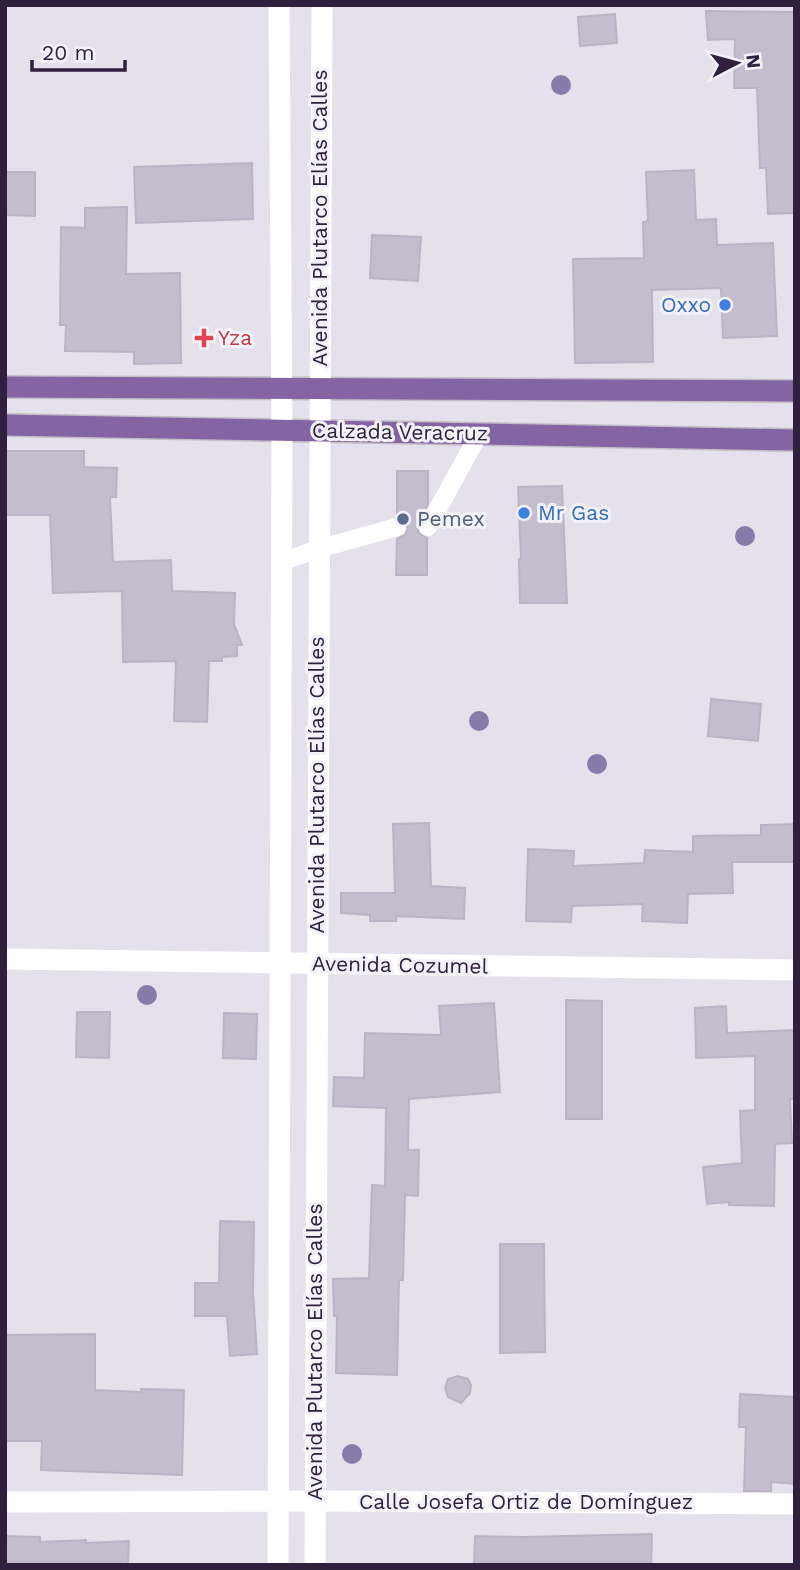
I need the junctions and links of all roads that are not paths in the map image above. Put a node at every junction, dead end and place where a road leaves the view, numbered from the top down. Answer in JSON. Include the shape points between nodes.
{"nodes":[{"id":1,"x":279,"y":5,"type":"edge"},
{"id":2,"x":321,"y":5,"type":"edge"},
{"id":3,"x":5,"y":387,"type":"edge"},
{"id":4,"x":281,"y":388,"type":"junction"},
{"id":5,"x":319,"y":388,"type":"junction"},
{"id":6,"x":795,"y":391,"type":"edge"},
{"id":7,"x":5,"y":425,"type":"edge"},
{"id":8,"x":282,"y":429,"type":"junction"},
{"id":9,"x":318,"y":430,"type":"junction"},
{"id":10,"x":479,"y":434,"type":"junction"},
{"id":11,"x":795,"y":440,"type":"edge"},
{"id":12,"x":397,"y":527,"type":"dead end"},
{"id":13,"x":428,"y":527,"type":"dead end"},
{"id":14,"x":318,"y":549,"type":"junction"},
{"id":15,"x":281,"y":562,"type":"junction"},
{"id":16,"x":5,"y":959,"type":"edge"},
{"id":17,"x":280,"y":963,"type":"junction"},
{"id":18,"x":317,"y":964,"type":"junction"},
{"id":19,"x":795,"y":970,"type":"edge"},
{"id":20,"x":278,"y":1501,"type":"junction"},
{"id":21,"x":315,"y":1501,"type":"junction"},
{"id":22,"x":5,"y":1502,"type":"edge"},
{"id":23,"x":795,"y":1504,"type":"edge"},
{"id":24,"x":278,"y":1565,"type":"edge"},
{"id":25,"x":315,"y":1565,"type":"edge"}],
"edges":[{"from":1,"to":4,"type":"street","name":"Avenida Plutarco Elías Calles"},
{"from":2,"to":5,"type":"street","name":"Avenida Plutarco Elías Calles"},
{"from":3,"to":4,"type":"main road","name":"Calzada Veracruz"},
{"from":4,"to":5,"type":"main road","name":"Calzada Veracruz"},
{"from":4,"to":8,"type":"street","name":"Avenida Plutarco Elías Calles"},
{"from":5,"to":6,"type":"main road","name":"Calzada Veracruz"},
{"from":5,"to":9,"type":"street","name":"Avenida Plutarco Elías Calles"},
{"from":7,"to":8,"type":"main road","name":"Calzada Veracruz"},
{"from":8,"to":9,"type":"main road","name":"Calzada Veracruz"},
{"from":8,"to":15,"type":"street","name":"Avenida Plutarco Elías Calles"},
{"from":9,"to":10,"type":"main road","name":"Calzada Veracruz"},
{"from":9,"to":14,"type":"street","name":"Avenida Plutarco Elías Calles"},
{"from":10,"to":11,"type":"main road","name":"Calzada Veracruz"},
{"from":10,"to":13,"type":"lane"},
{"from":12,"to":14,"type":"lane"},
{"from":14,"to":15,"type":"lane"},
{"from":14,"to":18,"type":"street","name":"Avenida Plutarco Elías Calles"},
{"from":15,"to":17,"type":"street","name":"Avenida Plutarco Elías Calles"},
{"from":16,"to":17,"type":"street","name":"Avenida Cozumel"},
{"from":17,"to":18,"type":"street","name":"Avenida Cozumel"},
{"from":17,"to":20,"type":"street","name":"Avenida Plutarco Elías Calles"},
{"from":18,"to":19,"type":"street","name":"Avenida Cozumel"},
{"from":18,"to":21,"type":"street","name":"Avenida Plutarco Elías Calles"},
{"from":20,"to":21,"type":"street","name":"Calle Josefa Ortiz de Domínguez"},
{"from":20,"to":22,"type":"street","name":"Calle Josefa Ortiz de Domínguez"},
{"from":20,"to":24,"type":"street","name":"Avenida Plutarco Elías Calles"},
{"from":21,"to":23,"type":"street","name":"Calle Josefa Ortiz de Domínguez"},
{"from":21,"to":25,"type":"street","name":"Avenida Plutarco Elías Calles"}]}
